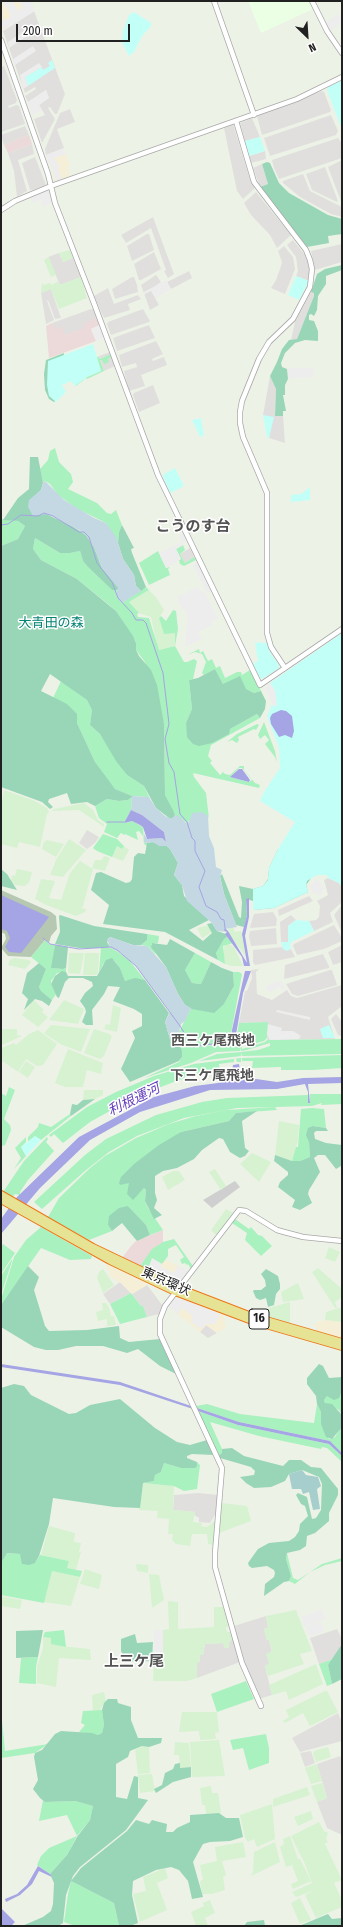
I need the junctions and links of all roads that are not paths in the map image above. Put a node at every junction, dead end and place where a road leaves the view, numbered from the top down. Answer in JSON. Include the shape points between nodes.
{"nodes":[{"id":1,"x":214,"y":1,"type":"edge"},
{"id":2,"x":312,"y":1,"type":"edge"},
{"id":3,"x":1,"y":40,"type":"edge"},
{"id":4,"x":342,"y":53,"type":"edge"},
{"id":5,"x":342,"y":77,"type":"edge"},
{"id":6,"x":254,"y":115,"type":"junction"},
{"id":7,"x":236,"y":121,"type":"junction"},
{"id":8,"x":51,"y":186,"type":"junction"},
{"id":9,"x":1,"y":210,"type":"edge"},
{"id":10,"x":342,"y":629,"type":"edge"},
{"id":11,"x":285,"y":668,"type":"junction"},
{"id":12,"x":1,"y":1194,"type":"edge"},
{"id":13,"x":1,"y":1200,"type":"edge"},
{"id":14,"x":38,"y":1218,"type":"junction"},
{"id":15,"x":342,"y":1241,"type":"edge"},
{"id":16,"x":177,"y":1290,"type":"junction"},
{"id":17,"x":342,"y":1342,"type":"edge"},
{"id":18,"x":342,"y":1347,"type":"edge"},
{"id":19,"x":261,"y":1706,"type":"dead end"}],
"edges":[{"from":1,"to":6,"type":"street"},
{"from":2,"to":4,"type":"street"},
{"from":3,"to":8,"type":"street"},
{"from":5,"to":6,"type":"street","via":[[303,97]]},
{"from":6,"to":7,"type":"street"},
{"from":7,"to":8,"type":"street"},
{"from":7,"to":11,"type":"street","via":[[254,182],[306,250],[312,269],[310,286],[293,318],[269,342],[259,359],[240,412],[243,437],[267,493],[267,633],[271,647]]},
{"from":8,"to":9,"type":"street","via":[[14,201]]},
{"from":8,"to":11,"type":"street","via":[[57,209],[139,428],[195,554],[260,685]]},
{"from":10,"to":11,"type":"street"},
{"from":12,"to":14,"type":"highway","name":"東京環状","number":"16"},
{"from":13,"to":14,"type":"highway","name":"東京環状","number":"16"},
{"from":14,"to":16,"type":"highway","name":"東京環状","number":"16"},
{"from":15,"to":16,"type":"street","via":[[303,1237],[284,1232],[240,1210]]},
{"from":16,"to":17,"type":"highway","name":"東京環状","number":"16","via":[[254,1317]]},
{"from":16,"to":18,"type":"highway","name":"東京環状","number":"16","via":[[258,1323]]},
{"from":16,"to":19,"type":"street","via":[[162,1310],[159,1330],[222,1468],[215,1567],[242,1663]]}]}
